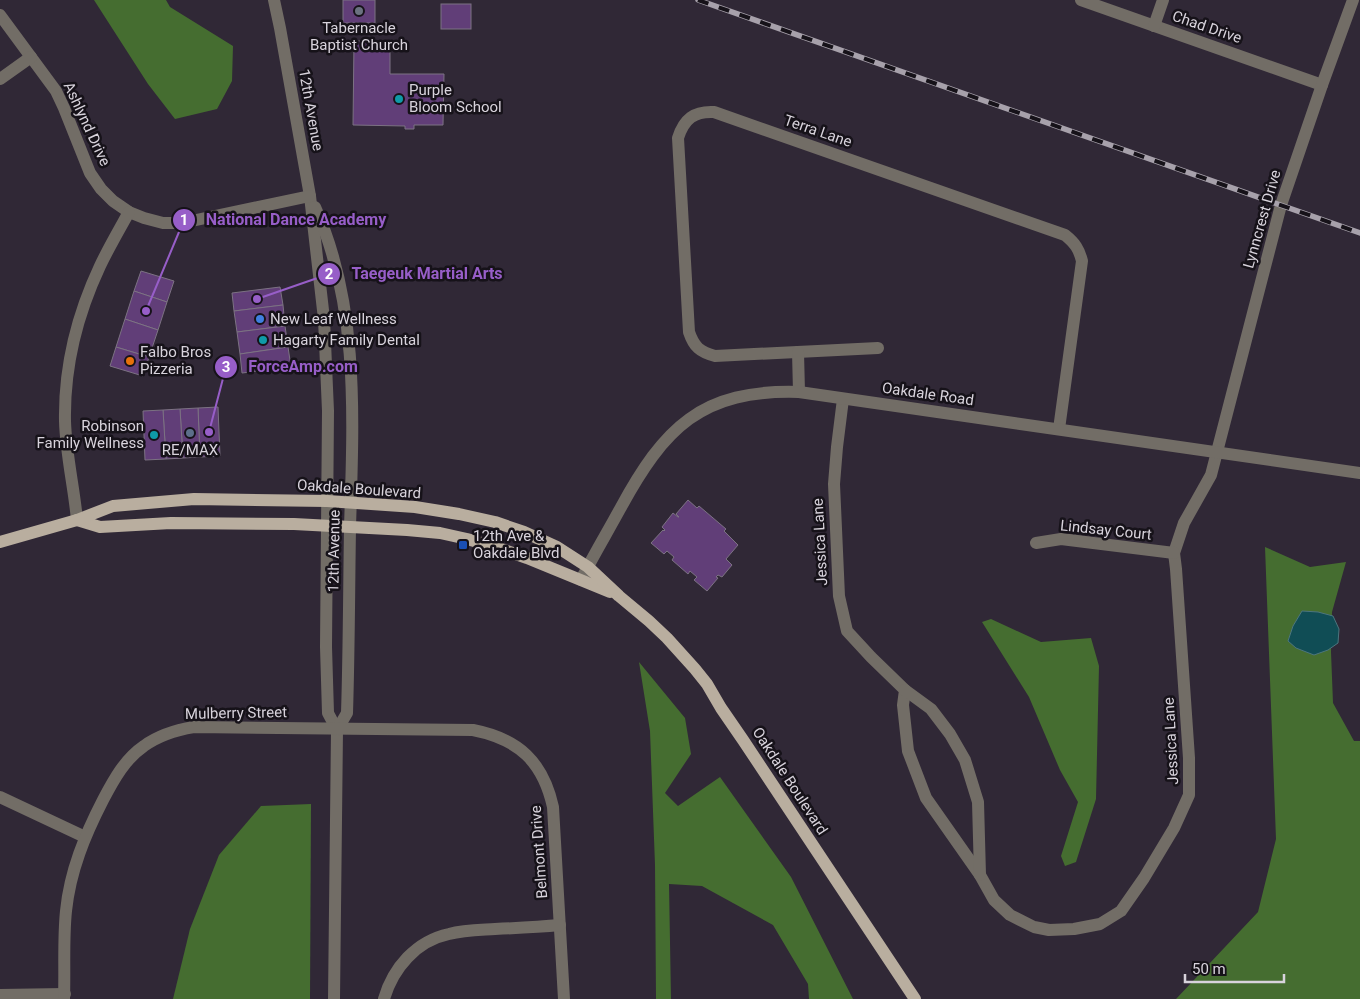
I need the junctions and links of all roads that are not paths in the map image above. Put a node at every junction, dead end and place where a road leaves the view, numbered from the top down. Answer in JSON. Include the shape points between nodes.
{"nodes":[{"id":1,"x":274,"y":0,"type":"edge"},
{"id":2,"x":1081,"y":0,"type":"edge"},
{"id":3,"x":1163,"y":0,"type":"edge"},
{"id":4,"x":1353,"y":0,"type":"edge"},
{"id":5,"x":0,"y":15,"type":"edge"},
{"id":6,"x":1154,"y":26,"type":"junction"},
{"id":7,"x":31,"y":57,"type":"junction"},
{"id":8,"x":0,"y":79,"type":"edge"},
{"id":9,"x":1322,"y":84,"type":"junction"},
{"id":10,"x":310,"y":196,"type":"junction"},
{"id":11,"x":129,"y":212,"type":"junction"},
{"id":12,"x":878,"y":348,"type":"dead end"},
{"id":13,"x":798,"y":352,"type":"junction"},
{"id":14,"x":799,"y":392,"type":"junction"},
{"id":15,"x":843,"y":399,"type":"junction"},
{"id":16,"x":1059,"y":429,"type":"junction"},
{"id":17,"x":1217,"y":452,"type":"junction"},
{"id":18,"x":1360,"y":473,"type":"edge"},
{"id":19,"x":328,"y":501,"type":"junction"},
{"id":20,"x":351,"y":502,"type":"junction"},
{"id":21,"x":77,"y":520,"type":"junction"},
{"id":22,"x":327,"y":526,"type":"junction"},
{"id":23,"x":350,"y":527,"type":"junction"},
{"id":24,"x":0,"y":542,"type":"edge"},
{"id":25,"x":1036,"y":543,"type":"dead end"},
{"id":26,"x":1174,"y":553,"type":"junction"},
{"id":27,"x":588,"y":567,"type":"junction"},
{"id":28,"x":581,"y":580,"type":"junction"},
{"id":29,"x":619,"y":596,"type":"junction"},
{"id":30,"x":904,"y":690,"type":"junction"},
{"id":31,"x":337,"y":730,"type":"junction"},
{"id":32,"x":0,"y":797,"type":"edge"},
{"id":33,"x":85,"y":837,"type":"junction"},
{"id":34,"x":980,"y":875,"type":"junction"},
{"id":35,"x":560,"y":925,"type":"junction"},
{"id":36,"x":0,"y":995,"type":"edge"},
{"id":37,"x":64,"y":997,"type":"edge"},
{"id":38,"x":334,"y":999,"type":"edge"},
{"id":39,"x":384,"y":999,"type":"edge"},
{"id":40,"x":564,"y":999,"type":"edge"},
{"id":41,"x":916,"y":999,"type":"edge"}],
"edges":[{"from":1,"to":10,"type":"street","name":"12th Avenue"},
{"from":2,"to":6,"type":"street","name":"Chad Drive"},
{"from":3,"to":6,"type":"street"},
{"from":4,"to":9,"type":"street","name":"Lynncrest Drive"},
{"from":5,"to":7,"type":"street","name":"Ashlynd Drive"},
{"from":6,"to":9,"type":"street","name":"Chad Drive"},
{"from":7,"to":8,"type":"street"},
{"from":7,"to":11,"type":"street","name":"Ashlynd Drive","via":[[56,92],[90,173],[113,201]]},
{"from":9,"to":17,"type":"street","name":"Lynncrest Drive","via":[[1281,205]]},
{"from":10,"to":11,"type":"street","name":"Ashlynd Drive","via":[[182,223],[163,223]]},
{"from":10,"to":19,"type":"street","name":"12th Avenue","via":[[327,362]]},
{"from":10,"to":20,"type":"street","name":"12th Avenue","via":[[325,227],[346,324],[351,371]]},
{"from":11,"to":21,"type":"street","via":[[100,264],[71,352],[65,421]]},
{"from":12,"to":13,"type":"street","name":"Terra Lane"},
{"from":13,"to":14,"type":"street"},
{"from":13,"to":16,"type":"street","name":"Terra Lane","via":[[714,356],[706,354],[692,341],[678,138],[686,120],[695,114],[714,112],[1065,235],[1074,242],[1082,262]]},
{"from":14,"to":15,"type":"street","name":"Oakdale Road"},
{"from":14,"to":27,"type":"street","name":"Oakdale Road","via":[[753,394],[729,399],[693,416],[677,429],[662,443],[635,481]]},
{"from":15,"to":16,"type":"street","name":"Oakdale Road"},
{"from":15,"to":30,"type":"street","name":"Jessica Lane","via":[[834,484],[839,596],[847,631]]},
{"from":16,"to":17,"type":"street","name":"Oakdale Road"},
{"from":17,"to":18,"type":"street","name":"Oakdale Road"},
{"from":17,"to":26,"type":"street","name":"Jessica Lane","via":[[1211,475],[1184,523]]},
{"from":19,"to":20,"type":"main road","name":"Oakdale Boulevard"},
{"from":19,"to":21,"type":"main road","name":"Oakdale Boulevard","via":[[194,499],[151,502],[113,506]]},
{"from":19,"to":22,"type":"street","name":"12th Avenue"},
{"from":20,"to":23,"type":"street","name":"12th Avenue"},
{"from":20,"to":27,"type":"main road","name":"Oakdale Boulevard","via":[[415,507],[496,522],[557,547]]},
{"from":21,"to":22,"type":"main road","name":"Oakdale Boulevard","via":[[100,527],[171,523]]},
{"from":21,"to":24,"type":"main road","name":"Oakdale Boulevard"},
{"from":22,"to":23,"type":"main road","name":"Oakdale Boulevard"},
{"from":22,"to":31,"type":"street","name":"12th Avenue","via":[[328,713]]},
{"from":23,"to":28,"type":"main road","name":"Oakdale Boulevard","via":[[467,538]]},
{"from":23,"to":31,"type":"street","name":"12th Avenue","via":[[346,713]]},
{"from":25,"to":26,"type":"street","name":"Lindsay Court","via":[[1060,539]]},
{"from":26,"to":34,"type":"street","name":"Jessica Lane","via":[[1189,795],[1174,828],[1144,878],[1121,911],[1100,924],[1049,930],[1010,915],[994,900]]},
{"from":27,"to":28,"type":"street","name":"Oakdale Road"},
{"from":27,"to":29,"type":"main road","name":"Oakdale Boulevard"},
{"from":28,"to":29,"type":"main road","name":"Oakdale Boulevard"},
{"from":29,"to":41,"type":"main road","name":"Oakdale Boulevard","via":[[667,638],[707,684]]},
{"from":30,"to":34,"type":"street","name":"Jessica Lane","via":[[908,751],[926,798]]},
{"from":30,"to":34,"type":"street","name":"Jessica Lane","via":[[931,708],[965,760],[978,802]]},
{"from":31,"to":33,"type":"street","name":"Mulberry Street","via":[[194,727],[160,736],[138,750],[120,770]]},
{"from":31,"to":35,"type":"street","name":"Belmont Drive","via":[[473,730],[506,740],[521,750],[542,774],[554,807]]},
{"from":31,"to":38,"type":"street","name":"12th Avenue"},
{"from":32,"to":33,"type":"street"},
{"from":33,"to":37,"type":"street","name":"Mulberry Street","via":[[70,882],[66,912]]},
{"from":35,"to":39,"type":"street","via":[[466,931],[430,941],[404,961]]},
{"from":35,"to":40,"type":"street","name":"Belmont Drive"},
{"from":36,"to":37,"type":"street"}]}
